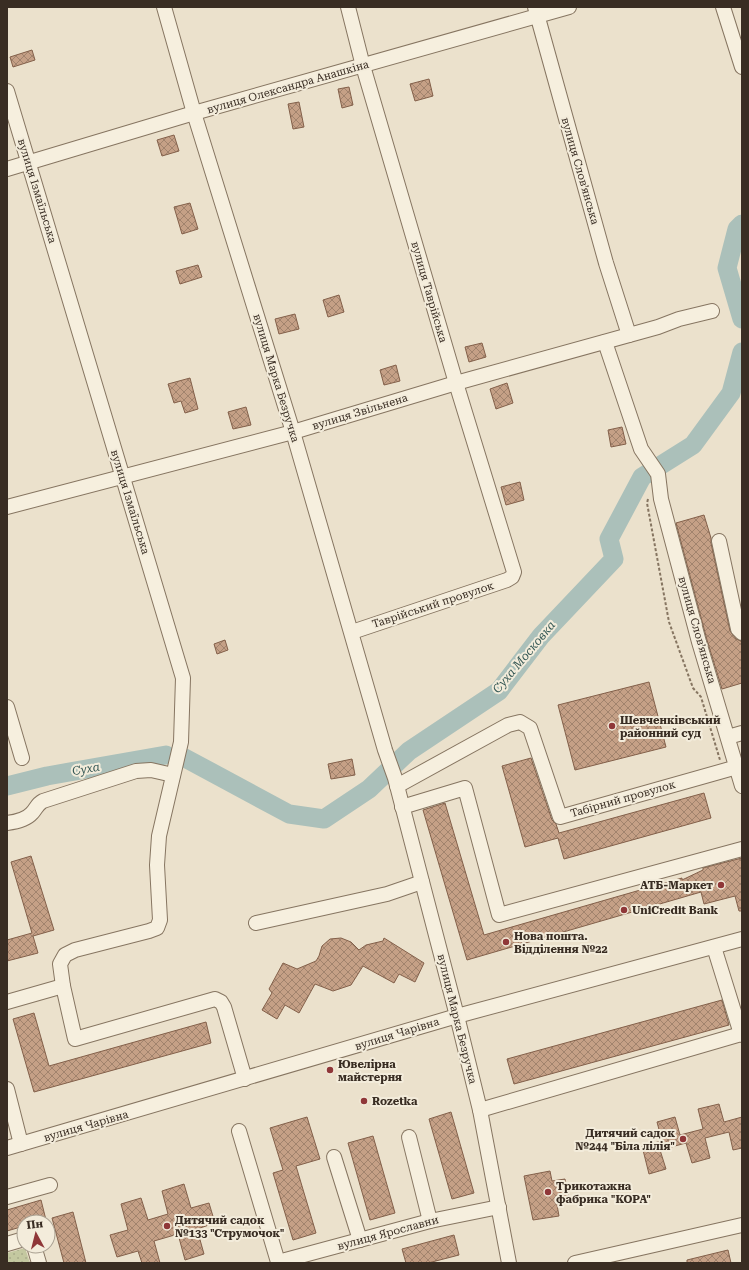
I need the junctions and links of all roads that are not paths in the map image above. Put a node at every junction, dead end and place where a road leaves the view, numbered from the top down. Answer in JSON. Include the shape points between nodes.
{"nodes":[{"id":1,"x":164,"y":7,"type":"edge"},
{"id":2,"x":348,"y":7,"type":"edge"},
{"id":3,"x":569,"y":7,"type":"edge"},
{"id":4,"x":723,"y":7,"type":"edge"},
{"id":5,"x":536,"y":12,"type":"edge"},
{"id":6,"x":364,"y":66,"type":"junction"},
{"id":7,"x":742,"y":67,"type":"edge"},
{"id":8,"x":7,"y":91,"type":"edge"},
{"id":9,"x":194,"y":113,"type":"junction"},
{"id":10,"x":28,"y":163,"type":"junction"},
{"id":11,"x":7,"y":169,"type":"edge"},
{"id":12,"x":712,"y":311,"type":"dead end"},
{"id":13,"x":629,"y":335,"type":"junction"},
{"id":14,"x":605,"y":342,"type":"junction"},
{"id":15,"x":456,"y":383,"type":"junction"},
{"id":16,"x":293,"y":432,"type":"junction"},
{"id":17,"x":122,"y":478,"type":"junction"},
{"id":18,"x":7,"y":507,"type":"edge"},
{"id":19,"x":719,"y":541,"type":"dead end"},
{"id":20,"x":513,"y":576,"type":"joint"},
{"id":21,"x":352,"y":632,"type":"junction"},
{"id":22,"x":742,"y":633,"type":"edge"},
{"id":23,"x":7,"y":707,"type":"edge"},
{"id":24,"x":742,"y":733,"type":"edge"},
{"id":25,"x":728,"y":737,"type":"junction"},
{"id":26,"x":22,"y":758,"type":"dead end"},
{"id":27,"x":737,"y":767,"type":"junction"},
{"id":28,"x":173,"y":775,"type":"junction"},
{"id":29,"x":396,"y":782,"type":"junction"},
{"id":30,"x":742,"y":786,"type":"edge"},
{"id":31,"x":402,"y":807,"type":"junction"},
{"id":32,"x":7,"y":823,"type":"edge"},
{"id":33,"x":742,"y":849,"type":"edge"},
{"id":34,"x":422,"y":882,"type":"junction"},
{"id":35,"x":256,"y":923,"type":"dead end"},
{"id":36,"x":742,"y":939,"type":"edge"},
{"id":37,"x":714,"y":947,"type":"junction"},
{"id":38,"x":63,"y":986,"type":"junction"},
{"id":39,"x":7,"y":1002,"type":"edge"},
{"id":40,"x":457,"y":1016,"type":"junction"},
{"id":41,"x":742,"y":1035,"type":"edge"},
{"id":42,"x":245,"y":1079,"type":"junction"},
{"id":43,"x":7,"y":1089,"type":"edge"},
{"id":44,"x":480,"y":1110,"type":"junction"},
{"id":45,"x":239,"y":1131,"type":"dead end"},
{"id":46,"x":409,"y":1138,"type":"dead end"},
{"id":47,"x":22,"y":1144,"type":"junction"},
{"id":48,"x":7,"y":1148,"type":"edge"},
{"id":49,"x":334,"y":1157,"type":"dead end"},
{"id":50,"x":50,"y":1185,"type":"dead end"},
{"id":51,"x":7,"y":1197,"type":"edge"},
{"id":52,"x":499,"y":1207,"type":"junction"},
{"id":53,"x":430,"y":1221,"type":"junction"},
{"id":54,"x":742,"y":1225,"type":"edge"},
{"id":55,"x":360,"y":1240,"type":"junction"},
{"id":56,"x":278,"y":1262,"type":"edge"},
{"id":57,"x":509,"y":1263,"type":"edge"},
{"id":58,"x":575,"y":1263,"type":"edge"}],
"edges":[{"from":1,"to":9,"type":"street","name":"вулиця Марка Безручка"},
{"from":2,"to":6,"type":"street","name":"вулиця Таврійська"},
{"from":3,"to":5,"type":"street","name":"вулиця Олександра Анашкіна"},
{"from":4,"to":7,"type":"street"},
{"from":5,"to":6,"type":"street","name":"вулиця Олександра Анашкіна"},
{"from":5,"to":13,"type":"street","name":"вулиця Слов’янська","via":[[606,263]]},
{"from":6,"to":9,"type":"street","name":"вулиця Олександра Анашкіна"},
{"from":6,"to":15,"type":"street","name":"вулиця Таврійська"},
{"from":8,"to":10,"type":"street","name":"вулиця Ізмаїльська"},
{"from":9,"to":10,"type":"street","name":"вулиця Олександра Анашкіна"},
{"from":9,"to":16,"type":"street","name":"вулиця Марка Безручка"},
{"from":10,"to":11,"type":"street","name":"вулиця Олександра Анашкіна"},
{"from":10,"to":17,"type":"street","name":"вулиця Ізмаїльська"},
{"from":12,"to":13,"type":"street","name":"вулиця Звільнена"},
{"from":13,"to":14,"type":"street","name":"вулиця Звільнена"},
{"from":14,"to":15,"type":"street","name":"вулиця Звільнена"},
{"from":14,"to":25,"type":"street","name":"вулиця Слов’янська","via":[[641,449],[654,469],[697,635]]},
{"from":15,"to":16,"type":"street","name":"вулиця Звільнена"},
{"from":15,"to":20,"type":"street","name":"вулиця Таврійська"},
{"from":16,"to":17,"type":"street","name":"вулиця Звільнена"},
{"from":16,"to":21,"type":"street","name":"вулиця Марка Безручка"},
{"from":17,"to":18,"type":"street","name":"вулиця Звільнена"},
{"from":17,"to":28,"type":"street","name":"вулиця Ізмаїльська","via":[[183,678],[181,742]]},
{"from":19,"to":22,"type":"street","via":[[738,628]]},
{"from":20,"to":21,"type":"street","name":"Таврійський провулок","via":[[508,580]]},
{"from":21,"to":29,"type":"street","name":"вулиця Марка Безручка"},
{"from":23,"to":26,"type":"street"},
{"from":24,"to":25,"type":"street"},
{"from":25,"to":27,"type":"street","name":"вулиця Слов’янська"},
{"from":27,"to":29,"type":"street","name":"Табірний провулок","via":[[560,817],[530,728],[520,722],[508,725]]},
{"from":27,"to":30,"type":"street","name":"вулиця Слов’янська"},
{"from":28,"to":32,"type":"street","via":[[151,770],[136,771],[43,801],[31,814]]},
{"from":28,"to":38,"type":"street","name":"вулиця Ізмаїльська","via":[[159,836],[157,865],[160,920],[157,928],[65,955],[60,964]]},
{"from":29,"to":31,"type":"street","name":"вулиця Марка Безручка"},
{"from":31,"to":33,"type":"street","via":[[465,788],[499,915]]},
{"from":31,"to":34,"type":"street","name":"вулиця Марка Безручка"},
{"from":34,"to":35,"type":"street","via":[[387,894]]},
{"from":34,"to":40,"type":"street","name":"вулиця Марка Безручка"},
{"from":36,"to":37,"type":"street","name":"вулиця Чарівна"},
{"from":37,"to":40,"type":"street","name":"вулиця Чарівна"},
{"from":37,"to":41,"type":"street"},
{"from":38,"to":39,"type":"street"},
{"from":38,"to":42,"type":"street","via":[[75,1039],[215,999],[221,1002]]},
{"from":40,"to":42,"type":"street","name":"вулиця Чарівна"},
{"from":40,"to":44,"type":"street","name":"вулиця Марка Безручка"},
{"from":41,"to":44,"type":"street"},
{"from":42,"to":47,"type":"street","name":"вулиця Чарівна"},
{"from":43,"to":47,"type":"street"},
{"from":44,"to":52,"type":"street","name":"вулиця Марка Безручка"},
{"from":45,"to":56,"type":"street"},
{"from":46,"to":53,"type":"street"},
{"from":47,"to":48,"type":"street","name":"вулиця Чарівна"},
{"from":49,"to":55,"type":"street"},
{"from":50,"to":51,"type":"street"},
{"from":52,"to":53,"type":"street","name":"вулиця Ярославни"},
{"from":52,"to":57,"type":"street","name":"вулиця Марка Безручка"},
{"from":53,"to":55,"type":"street","name":"вулиця Ярославни"},
{"from":54,"to":58,"type":"street"},
{"from":55,"to":56,"type":"street","name":"вулиця Ярославни"}]}
